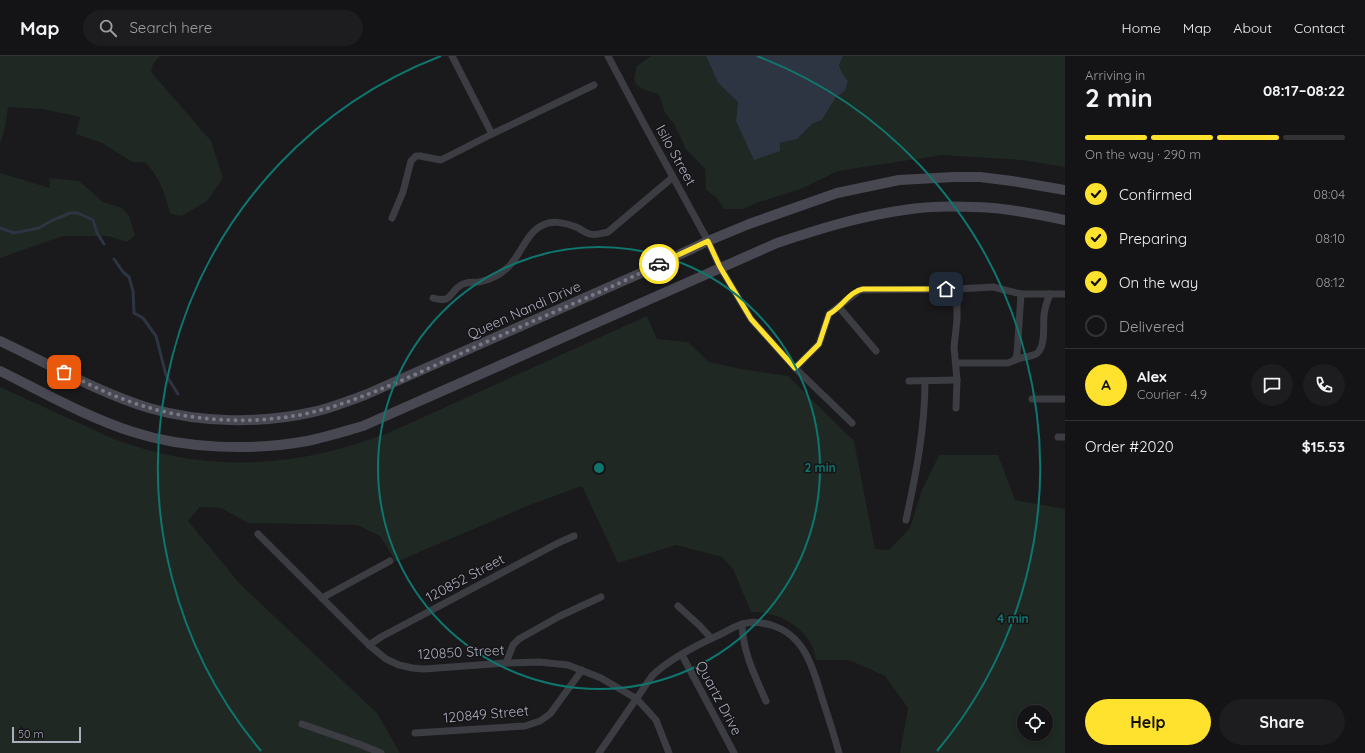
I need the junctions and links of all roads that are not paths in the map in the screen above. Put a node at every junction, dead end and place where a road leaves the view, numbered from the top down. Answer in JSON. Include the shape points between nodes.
{"nodes":[{"id":1,"x":452,"y":56,"type":"edge"},
{"id":2,"x":608,"y":56,"type":"edge"},
{"id":3,"x":594,"y":85,"type":"dead end"},
{"id":4,"x":492,"y":134,"type":"junction"},
{"id":5,"x":673,"y":177,"type":"junction"},
{"id":6,"x":1065,"y":190,"type":"edge"},
{"id":7,"x":392,"y":218,"type":"dead end"},
{"id":8,"x":1065,"y":220,"type":"edge"},
{"id":9,"x":708,"y":241,"type":"junction"},
{"id":10,"x":720,"y":267,"type":"junction"},
{"id":11,"x":957,"y":289,"type":"junction"},
{"id":12,"x":1021,"y":294,"type":"junction"},
{"id":13,"x":1050,"y":294,"type":"junction"},
{"id":14,"x":1065,"y":294,"type":"edge"},
{"id":15,"x":433,"y":298,"type":"dead end"},
{"id":16,"x":839,"y":307,"type":"junction"},
{"id":17,"x":0,"y":341,"type":"edge"},
{"id":18,"x":876,"y":351,"type":"dead end"},
{"id":19,"x":1015,"y":360,"type":"junction"},
{"id":20,"x":956,"y":363,"type":"junction"},
{"id":21,"x":795,"y":368,"type":"junction"},
{"id":22,"x":0,"y":371,"type":"edge"},
{"id":23,"x":956,"y":380,"type":"junction"},
{"id":24,"x":909,"y":381,"type":"dead end"},
{"id":25,"x":925,"y":381,"type":"junction"},
{"id":26,"x":1032,"y":399,"type":"dead end"},
{"id":27,"x":1065,"y":399,"type":"edge"},
{"id":28,"x":956,"y":408,"type":"dead end"},
{"id":29,"x":852,"y":423,"type":"dead end"},
{"id":30,"x":906,"y":520,"type":"dead end"},
{"id":31,"x":258,"y":534,"type":"dead end"},
{"id":32,"x":574,"y":536,"type":"dead end"},
{"id":33,"x":390,"y":561,"type":"dead end"},
{"id":34,"x":600,"y":597,"type":"dead end"},
{"id":35,"x":322,"y":598,"type":"junction"},
{"id":36,"x":678,"y":606,"type":"dead end"},
{"id":37,"x":742,"y":624,"type":"junction"},
{"id":38,"x":711,"y":638,"type":"junction"},
{"id":39,"x":369,"y":645,"type":"junction"},
{"id":40,"x":682,"y":655,"type":"junction"},
{"id":41,"x":506,"y":662,"type":"junction"},
{"id":42,"x":582,"y":670,"type":"junction"},
{"id":43,"x":637,"y":699,"type":"junction"},
{"id":44,"x":766,"y":701,"type":"dead end"},
{"id":45,"x":302,"y":724,"type":"dead end"},
{"id":46,"x":415,"y":734,"type":"dead end"},
{"id":47,"x":382,"y":753,"type":"edge"},
{"id":48,"x":599,"y":753,"type":"edge"},
{"id":49,"x":669,"y":753,"type":"edge"},
{"id":50,"x":734,"y":753,"type":"edge"},
{"id":51,"x":839,"y":753,"type":"edge"}],
"edges":[{"from":1,"to":4,"type":"street"},
{"from":2,"to":5,"type":"street","name":"Isilo Street"},
{"from":3,"to":4,"type":"street"},
{"from":4,"to":7,"type":"street","via":[[441,160],[416,156]]},
{"from":5,"to":9,"type":"street","name":"Isilo Street"},
{"from":5,"to":15,"type":"street","via":[[608,232],[591,235],[566,224],[544,224],[536,230],[507,269],[489,280],[462,284],[446,299]]},
{"from":6,"to":9,"type":"main road","name":"Queen Nandi Drive","via":[[980,177],[899,180],[837,193]]},
{"from":8,"to":10,"type":"main road","via":[[993,208],[950,206],[906,209],[865,217],[799,236]]},
{"from":9,"to":10,"type":"street","name":"Isilo Street"},
{"from":9,"to":17,"type":"main road","name":"Queen Nandi Drive","via":[[384,387],[340,405],[291,416],[237,420],[203,418],[149,408],[120,398]]},
{"from":10,"to":21,"type":"street","name":"Isilo Street","via":[[751,319]]},
{"from":10,"to":22,"type":"main road","via":[[363,426],[307,441],[210,447],[156,439],[105,422]]},
{"from":11,"to":12,"type":"street","via":[[993,286]]},
{"from":11,"to":16,"type":"street","via":[[863,289],[855,292]]},
{"from":11,"to":20,"type":"street","via":[[954,347]]},
{"from":12,"to":13,"type":"street"},
{"from":12,"to":19,"type":"street"},
{"from":13,"to":14,"type":"street"},
{"from":13,"to":19,"type":"street","via":[[1044,316],[1041,347],[1035,354]]},
{"from":16,"to":18,"type":"street"},
{"from":16,"to":21,"type":"street","via":[[829,314],[819,344]]},
{"from":19,"to":20,"type":"street","via":[[1008,363]]},
{"from":20,"to":23,"type":"street"},
{"from":21,"to":29,"type":"street","name":"Isilo Street"},
{"from":23,"to":25,"type":"street"},
{"from":23,"to":28,"type":"street"},
{"from":24,"to":25,"type":"street"},
{"from":25,"to":30,"type":"street","via":[[924,424]]},
{"from":26,"to":27,"type":"street"},
{"from":31,"to":35,"type":"street","name":"120850 Street"},
{"from":32,"to":39,"type":"street","name":"120852 Street"},
{"from":33,"to":35,"type":"street"},
{"from":34,"to":41,"type":"street","via":[[519,639]]},
{"from":35,"to":39,"type":"street","name":"120850 Street"},
{"from":36,"to":38,"type":"street"},
{"from":37,"to":38,"type":"street"},
{"from":37,"to":44,"type":"street","via":[[748,661]]},
{"from":37,"to":51,"type":"street","via":[[775,626],[798,642],[812,667]]},
{"from":38,"to":40,"type":"street"},
{"from":39,"to":41,"type":"street","name":"120850 Street","via":[[399,665],[412,668]]},
{"from":40,"to":43,"type":"street","via":[[668,662],[652,676]]},
{"from":40,"to":50,"type":"street","name":"Quartz Drive"},
{"from":41,"to":42,"type":"street","name":"120850 Street","via":[[550,662]]},
{"from":42,"to":43,"type":"street","name":"120850 Street"},
{"from":42,"to":46,"type":"street","name":"120849 Street","via":[[550,714],[540,722],[525,726]]},
{"from":43,"to":48,"type":"street"},
{"from":43,"to":49,"type":"street","name":"120850 Street","via":[[656,720]]},
{"from":45,"to":47,"type":"street"}]}
